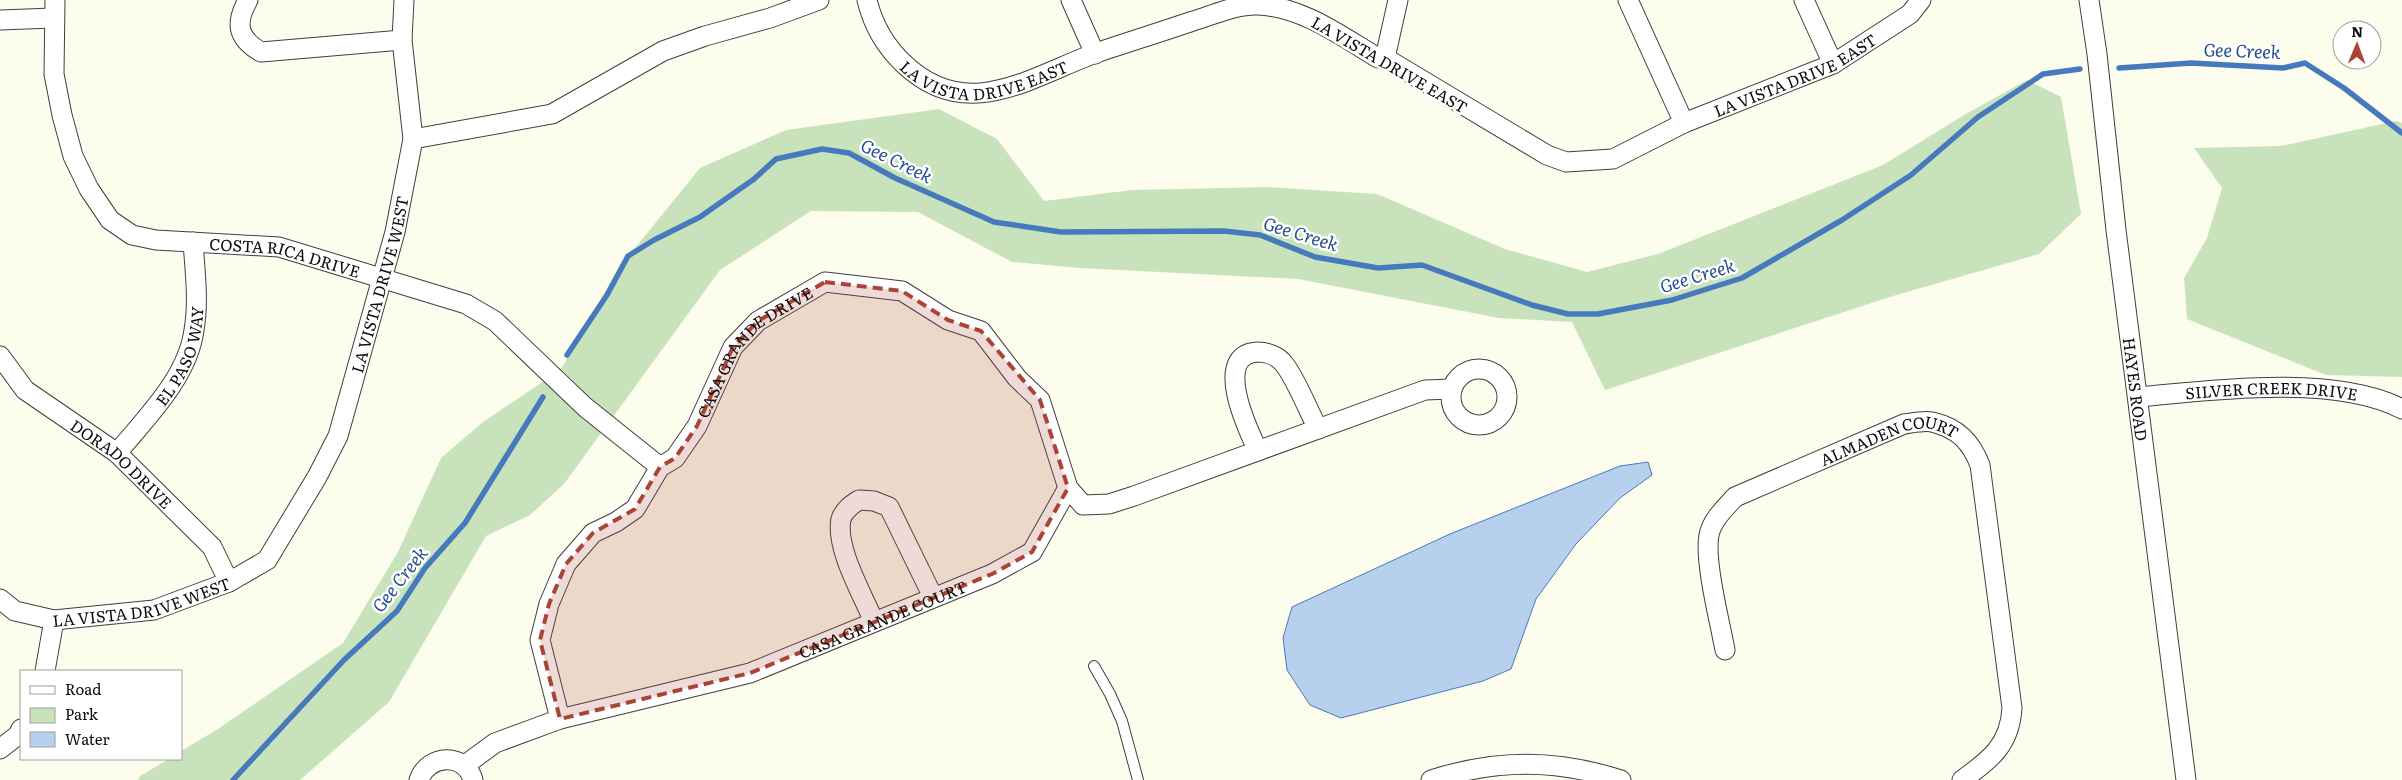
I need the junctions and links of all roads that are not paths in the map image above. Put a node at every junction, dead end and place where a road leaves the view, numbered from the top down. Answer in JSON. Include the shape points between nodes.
{"nodes":[{"id":1,"x":248,"y":0,"type":"edge"},
{"id":2,"x":404,"y":0,"type":"edge"},
{"id":3,"x":820,"y":0,"type":"edge"},
{"id":4,"x":867,"y":0,"type":"edge"},
{"id":5,"x":1071,"y":0,"type":"edge"},
{"id":6,"x":1398,"y":0,"type":"edge"},
{"id":7,"x":1628,"y":0,"type":"edge"},
{"id":8,"x":1804,"y":0,"type":"edge"},
{"id":9,"x":1921,"y":0,"type":"edge"},
{"id":10,"x":2089,"y":0,"type":"edge"},
{"id":11,"x":1226,"y":5,"type":"edge"},
{"id":12,"x":54,"y":9,"type":"edge"},
{"id":13,"x":0,"y":20,"type":"edge"},
{"id":14,"x":402,"y":40,"type":"junction"},
{"id":15,"x":1095,"y":54,"type":"junction"},
{"id":16,"x":1385,"y":58,"type":"junction"},
{"id":17,"x":1834,"y":64,"type":"junction"},
{"id":18,"x":1684,"y":123,"type":"junction"},
{"id":19,"x":412,"y":139,"type":"junction"},
{"id":20,"x":193,"y":242,"type":"junction"},
{"id":21,"x":381,"y":278,"type":"junction"},
{"id":22,"x":0,"y":356,"type":"edge"},
{"id":23,"x":1451,"y":388,"type":"dead end"},
{"id":24,"x":2138,"y":397,"type":"junction"},
{"id":25,"x":2402,"y":409,"type":"edge"},
{"id":26,"x":1318,"y":429,"type":"junction"},
{"id":27,"x":1258,"y":451,"type":"junction"},
{"id":28,"x":117,"y":453,"type":"junction"},
{"id":29,"x":660,"y":468,"type":"junction"},
{"id":30,"x":1068,"y":488,"type":"junction"},
{"id":31,"x":229,"y":582,"type":"junction"},
{"id":32,"x":933,"y":598,"type":"junction"},
{"id":33,"x":0,"y":599,"type":"edge"},
{"id":34,"x":54,"y":620,"type":"junction"},
{"id":35,"x":874,"y":622,"type":"junction"},
{"id":36,"x":1725,"y":650,"type":"dead end"},
{"id":37,"x":1094,"y":666,"type":"dead end"},
{"id":38,"x":45,"y":670,"type":"edge"},
{"id":39,"x":560,"y":719,"type":"junction"},
{"id":40,"x":20,"y":731,"type":"edge"},
{"id":41,"x":0,"y":749,"type":"edge"},
{"id":42,"x":469,"y":773,"type":"edge"},
{"id":43,"x":1133,"y":779,"type":"edge"},
{"id":44,"x":419,"y":780,"type":"edge"},
{"id":45,"x":1431,"y":780,"type":"edge"},
{"id":46,"x":1621,"y":780,"type":"edge"},
{"id":47,"x":1962,"y":780,"type":"edge"},
{"id":48,"x":2186,"y":780,"type":"edge"}],
"edges":[{"from":1,"to":14,"type":"street","via":[[239,18],[240,29],[250,45],[261,52]]},
{"from":2,"to":14,"type":"street","name":"LA VISTA DRIVE WEST"},
{"from":3,"to":19,"type":"street","via":[[663,51],[552,114]]},
{"from":4,"to":15,"type":"street","name":"LA VISTA DRIVE EAST","via":[[890,51],[919,79],[956,92],[986,94],[1008,89]]},
{"from":5,"to":15,"type":"street"},
{"from":6,"to":16,"type":"street"},
{"from":7,"to":18,"type":"street"},
{"from":8,"to":17,"type":"street"},
{"from":9,"to":17,"type":"street","name":"LA VISTA DRIVE EAST","via":[[1910,14]]},
{"from":10,"to":24,"type":"street","name":"HAYES ROAD"},
{"from":11,"to":15,"type":"street","name":"LA VISTA DRIVE EAST"},
{"from":11,"to":16,"type":"street","name":"LA VISTA DRIVE EAST","via":[[1258,5],[1302,14],[1378,58]]},
{"from":12,"to":13,"type":"street"},
{"from":12,"to":20,"type":"street","name":"COSTA RICA DRIVE","via":[[54,74],[62,115],[73,156],[90,189],[110,220],[132,235]]},
{"from":14,"to":19,"type":"street","name":"LA VISTA DRIVE WEST"},
{"from":16,"to":18,"type":"street","name":"LA VISTA DRIVE EAST","via":[[1526,142],[1566,162],[1613,159]]},
{"from":17,"to":18,"type":"street","name":"LA VISTA DRIVE EAST"},
{"from":19,"to":21,"type":"street","name":"LA VISTA DRIVE WEST","via":[[395,232]]},
{"from":20,"to":21,"type":"street","name":"COSTA RICA DRIVE","via":[[279,247]]},
{"from":20,"to":28,"type":"street","name":"EL PASO WAY","via":[[197,290],[194,332],[183,364],[162,397]]},
{"from":21,"to":29,"type":"street","name":"COSTA RICA DRIVE","via":[[466,304],[495,321],[585,407]]},
{"from":21,"to":31,"type":"street","name":"LA VISTA DRIVE WEST","via":[[338,436],[267,560]]},
{"from":22,"to":28,"type":"street","name":"DORADO DRIVE","via":[[25,390]]},
{"from":23,"to":26,"type":"street","via":[[1425,390]]},
{"from":24,"to":25,"type":"street","name":"SILVER CREEK DRIVE","via":[[2228,389],[2308,388],[2354,394],[2389,402]]},
{"from":24,"to":48,"type":"street","name":"HAYES ROAD"},
{"from":26,"to":27,"type":"street"},
{"from":26,"to":27,"type":"street","via":[[1284,364],[1268,353],[1255,352],[1242,359],[1234,370],[1236,393],[1245,424]]},
{"from":27,"to":30,"type":"street","via":[[1109,504],[1083,505]]},
{"from":28,"to":31,"type":"street","name":"DORADO DRIVE","via":[[212,547]]},
{"from":29,"to":30,"type":"street","name":"CASA GRANDE DRIVE","via":[[675,458],[697,426],[733,347],[758,321],[825,282],[902,292],[948,320],[981,331],[1017,378],[1040,400]]},
{"from":29,"to":39,"type":"street","name":"CASA GRANDE DRIVE","via":[[634,509],[593,533],[566,564],[549,604],[540,640]]},
{"from":30,"to":32,"type":"street","name":"CASA GRANDE COURT","via":[[1032,552],[992,574]]},
{"from":31,"to":34,"type":"street","name":"LA VISTA DRIVE WEST","via":[[154,610]]},
{"from":32,"to":35,"type":"street","name":"CASA GRANDE COURT"},
{"from":32,"to":35,"type":"street","via":[[889,507],[859,500],[845,511],[840,534]]},
{"from":33,"to":34,"type":"street","name":"LA VISTA DRIVE WEST","via":[[15,611]]},
{"from":34,"to":38,"type":"street"},
{"from":35,"to":39,"type":"street","name":"CASA GRANDE COURT","via":[[750,673]]},
{"from":36,"to":47,"type":"street","name":"ALMADEN COURT","via":[[1708,553],[1709,534],[1720,513],[1735,497],[1904,424],[1931,421],[1954,431],[1972,445],[1980,466],[2012,708],[2011,723],[2002,745]]},
{"from":37,"to":43,"type":"lane","via":[[1122,721]]},
{"from":39,"to":42,"type":"street","name":"CASA GRANDE COURT","via":[[495,743]]},
{"from":40,"to":41,"type":"street"},
{"from":42,"to":44,"type":"street","name":"CASA GRANDE COURT","via":[[455,760],[444,759],[424,769]]},
{"from":45,"to":46,"type":"street","via":[[1465,769],[1510,763],[1553,764]]}]}
